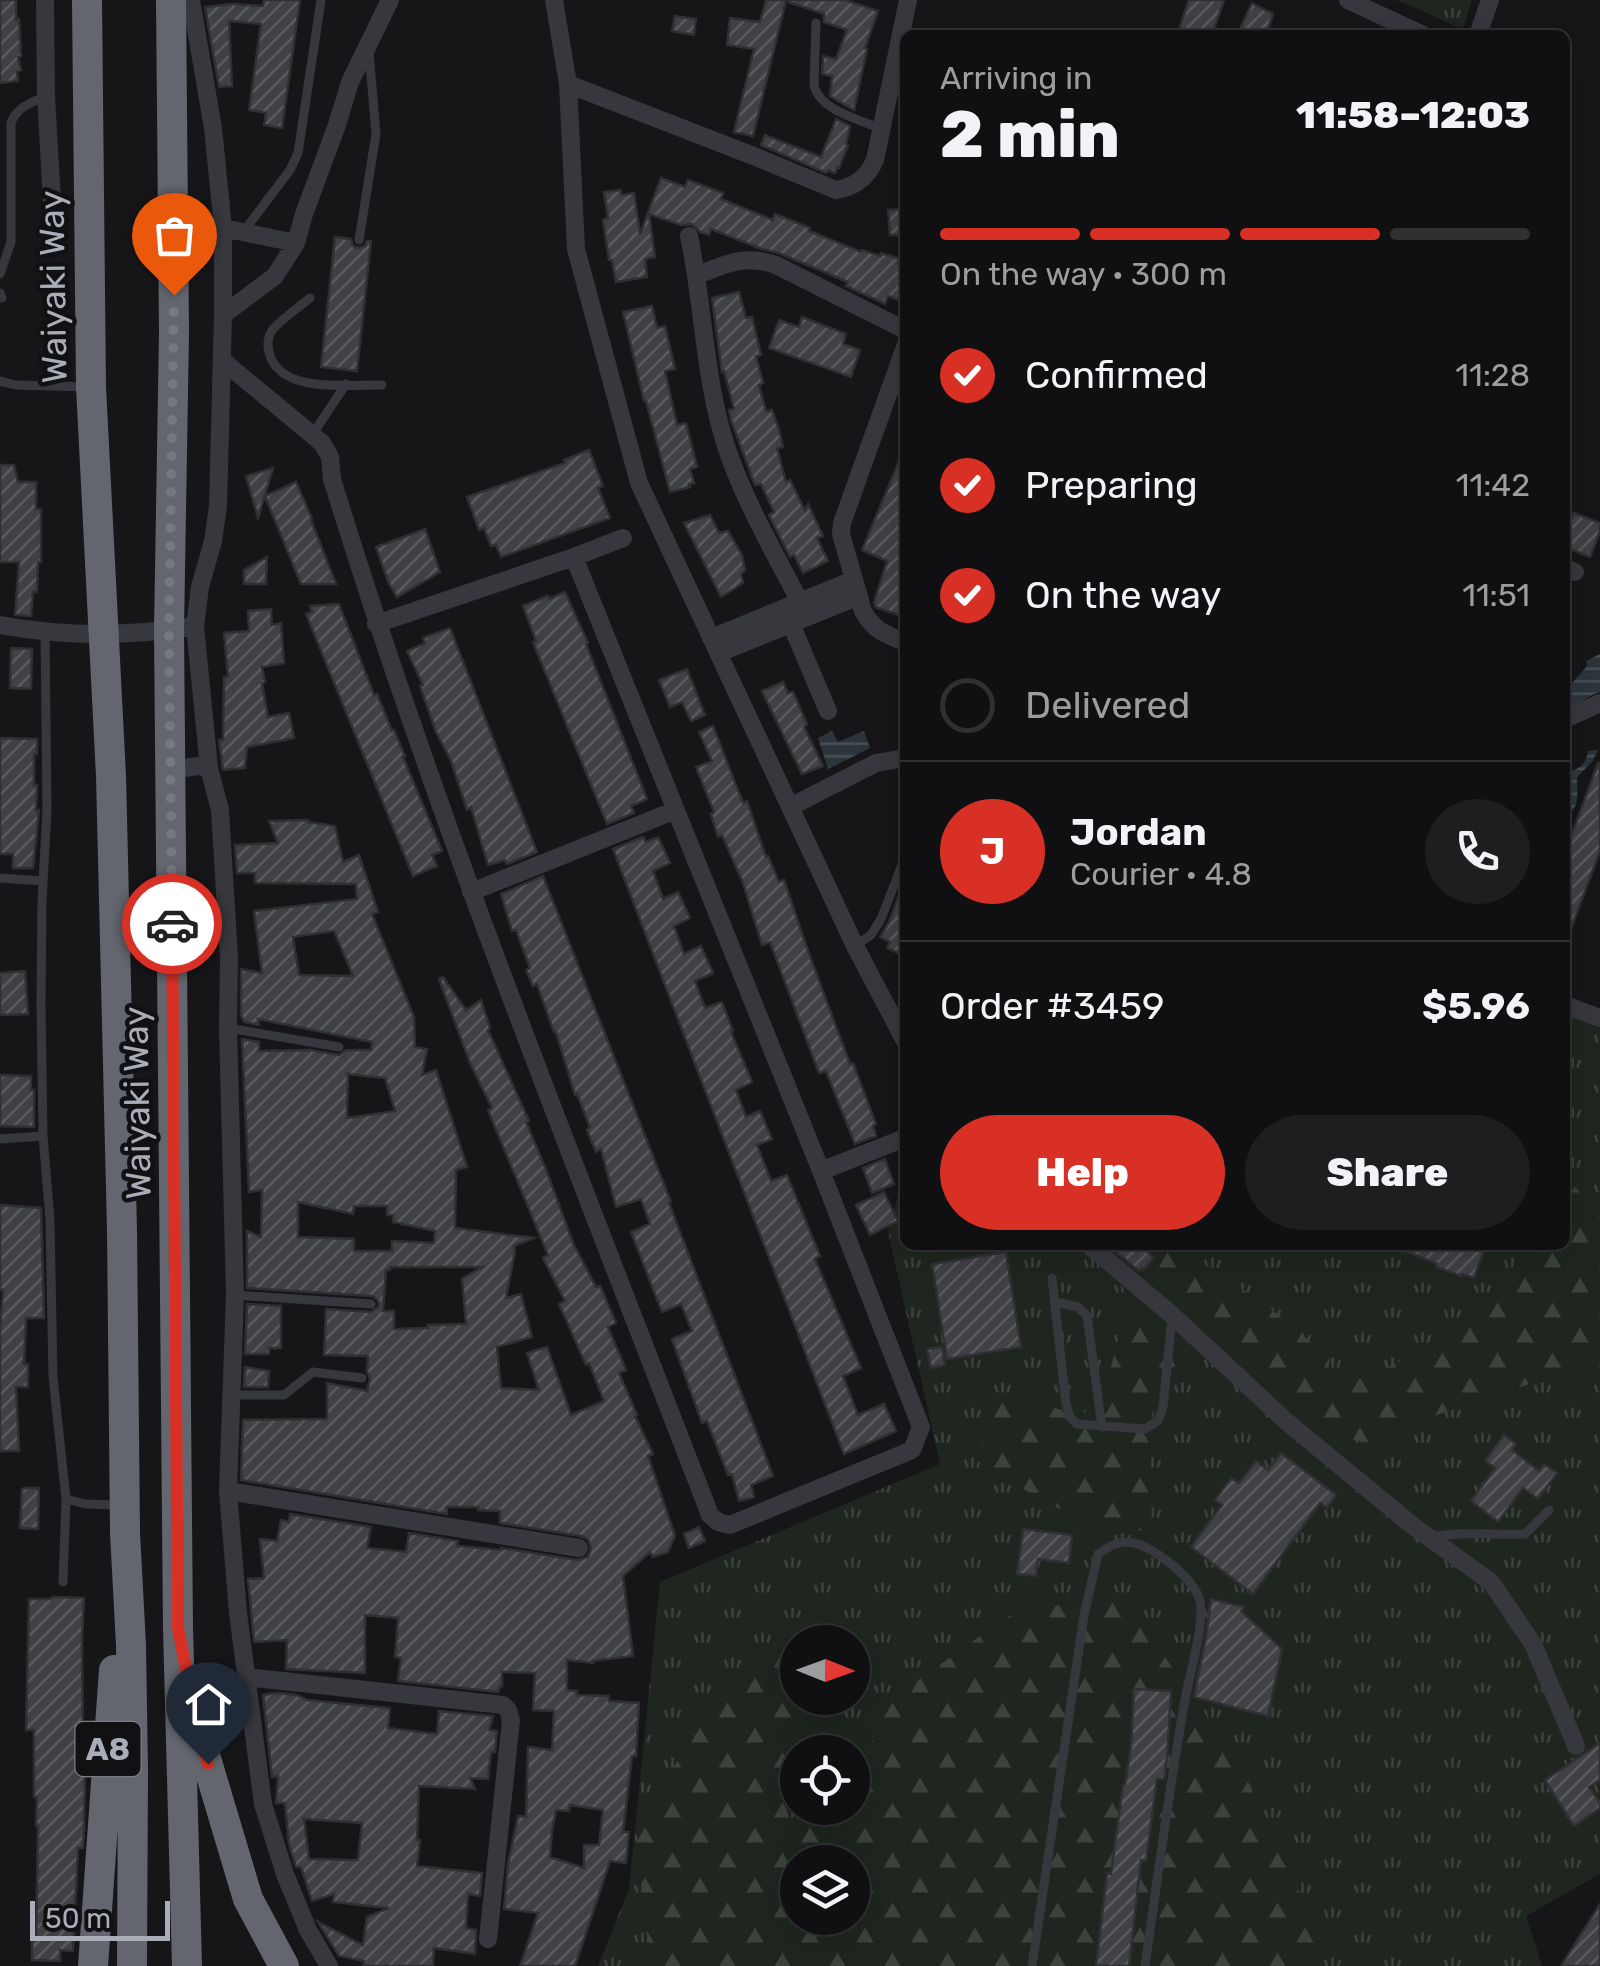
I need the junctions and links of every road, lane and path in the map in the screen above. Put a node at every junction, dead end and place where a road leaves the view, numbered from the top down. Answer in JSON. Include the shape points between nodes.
{"nodes":[{"id":1,"x":45,"y":0,"type":"edge"},
{"id":2,"x":87,"y":0,"type":"edge"},
{"id":3,"x":171,"y":0,"type":"edge"},
{"id":4,"x":192,"y":0,"type":"edge"},
{"id":5,"x":321,"y":0,"type":"edge"},
{"id":6,"x":390,"y":0,"type":"edge"},
{"id":7,"x":554,"y":0,"type":"edge"},
{"id":8,"x":908,"y":0,"type":"edge"},
{"id":9,"x":1348,"y":0,"type":"edge"},
{"id":10,"x":1490,"y":0,"type":"edge"},
{"id":11,"x":816,"y":22,"type":"dead end"},
{"id":12,"x":902,"y":30,"type":"edge"},
{"id":13,"x":1412,"y":30,"type":"edge"},
{"id":14,"x":1480,"y":30,"type":"edge"},
{"id":15,"x":900,"y":40,"type":"edge"},
{"id":16,"x":368,"y":45,"type":"junction"},
{"id":17,"x":568,"y":84,"type":"junction"},
{"id":18,"x":46,"y":96,"type":"junction"},
{"id":19,"x":882,"y":129,"type":"junction"},
{"id":20,"x":5,"y":131,"type":"edge"},
{"id":21,"x":53,"y":220,"type":"dead end"},
{"id":22,"x":223,"y":228,"type":"junction"},
{"id":23,"x":243,"y":234,"type":"junction"},
{"id":24,"x":689,"y":236,"type":"dead end"},
{"id":25,"x":360,"y":240,"type":"dead end"},
{"id":26,"x":296,"y":244,"type":"junction"},
{"id":27,"x":0,"y":274,"type":"edge"},
{"id":28,"x":697,"y":274,"type":"junction"},
{"id":29,"x":310,"y":298,"type":"dead end"},
{"id":30,"x":223,"y":314,"type":"junction"},
{"id":31,"x":900,"y":327,"type":"edge"},
{"id":32,"x":224,"y":360,"type":"junction"},
{"id":33,"x":900,"y":361,"type":"edge"},
{"id":34,"x":0,"y":382,"type":"edge"},
{"id":35,"x":346,"y":384,"type":"junction"},
{"id":36,"x":382,"y":385,"type":"dead end"},
{"id":37,"x":91,"y":388,"type":"junction"},
{"id":38,"x":312,"y":435,"type":"junction"},
{"id":39,"x":622,"y":538,"type":"dead end"},
{"id":40,"x":574,"y":556,"type":"junction"},
{"id":41,"x":856,"y":588,"type":"junction"},
{"id":42,"x":800,"y":602,"type":"junction"},
{"id":43,"x":376,"y":624,"type":"junction"},
{"id":44,"x":791,"y":624,"type":"junction"},
{"id":45,"x":0,"y":625,"type":"edge"},
{"id":46,"x":182,"y":628,"type":"junction"},
{"id":47,"x":45,"y":632,"type":"junction"},
{"id":48,"x":104,"y":636,"type":"junction"},
{"id":49,"x":900,"y":640,"type":"edge"},
{"id":50,"x":715,"y":646,"type":"junction"},
{"id":51,"x":1600,"y":703,"type":"edge"},
{"id":52,"x":828,"y":711,"type":"dead end"},
{"id":53,"x":1570,"y":717,"type":"edge"},
{"id":54,"x":900,"y":759,"type":"edge"},
{"id":55,"x":208,"y":768,"type":"junction"},
{"id":56,"x":170,"y":770,"type":"junction"},
{"id":57,"x":790,"y":807,"type":"junction"},
{"id":58,"x":676,"y":810,"type":"junction"},
{"id":59,"x":900,"y":870,"type":"edge"},
{"id":60,"x":0,"y":878,"type":"edge"},
{"id":61,"x":43,"y":881,"type":"junction"},
{"id":62,"x":471,"y":892,"type":"junction"},
{"id":63,"x":855,"y":946,"type":"junction"},
{"id":64,"x":1570,"y":1007,"type":"edge"},
{"id":65,"x":1600,"y":1018,"type":"edge"},
{"id":66,"x":228,"y":1028,"type":"junction"},
{"id":67,"x":900,"y":1032,"type":"edge"},
{"id":68,"x":339,"y":1047,"type":"dead end"},
{"id":69,"x":43,"y":1136,"type":"junction"},
{"id":70,"x":0,"y":1139,"type":"edge"},
{"id":71,"x":900,"y":1140,"type":"edge"},
{"id":72,"x":821,"y":1171,"type":"junction"},
{"id":73,"x":122,"y":1230,"type":"junction"},
{"id":74,"x":176,"y":1230,"type":"junction"},
{"id":75,"x":1095,"y":1250,"type":"edge"},
{"id":76,"x":1052,"y":1278,"type":"dead end"},
{"id":77,"x":235,"y":1295,"type":"junction"},
{"id":78,"x":1055,"y":1302,"type":"junction"},
{"id":79,"x":371,"y":1304,"type":"dead end"},
{"id":80,"x":1172,"y":1315,"type":"junction"},
{"id":81,"x":362,"y":1378,"type":"dead end"},
{"id":82,"x":233,"y":1395,"type":"junction"},
{"id":83,"x":1102,"y":1427,"type":"junction"},
{"id":84,"x":228,"y":1490,"type":"junction"},
{"id":85,"x":66,"y":1499,"type":"junction"},
{"id":86,"x":1549,"y":1510,"type":"dead end"},
{"id":87,"x":125,"y":1519,"type":"junction"},
{"id":88,"x":1429,"y":1538,"type":"junction"},
{"id":89,"x":579,"y":1548,"type":"dead end"},
{"id":90,"x":63,"y":1582,"type":"dead end"},
{"id":91,"x":178,"y":1628,"type":"junction"},
{"id":92,"x":246,"y":1677,"type":"junction"},
{"id":93,"x":1576,"y":1746,"type":"dead end"},
{"id":94,"x":488,"y":1939,"type":"dead end"},
{"id":95,"x":93,"y":1966,"type":"edge"},
{"id":96,"x":132,"y":1966,"type":"edge"},
{"id":97,"x":187,"y":1966,"type":"edge"},
{"id":98,"x":284,"y":1966,"type":"edge"},
{"id":99,"x":330,"y":1966,"type":"edge"},
{"id":100,"x":1032,"y":1966,"type":"edge"},
{"id":101,"x":1145,"y":1966,"type":"edge"}],
"edges":[{"from":1,"to":18,"type":"street"},
{"from":2,"to":37,"type":"highway","name":"Waiyaki Way","number":"A8"},
{"from":3,"to":46,"type":"highway","name":"Waiyaki Way","number":"A8"},
{"from":4,"to":22,"type":"street"},
{"from":5,"to":23,"type":"lane","via":[[298,153]]},
{"from":6,"to":16,"type":"street"},
{"from":7,"to":17,"type":"street"},
{"from":8,"to":12,"type":"street"},
{"from":9,"to":13,"type":"street"},
{"from":10,"to":14,"type":"street"},
{"from":11,"to":19,"type":"lane","via":[[816,94]]},
{"from":15,"to":19,"type":"street"},
{"from":16,"to":25,"type":"lane","via":[[376,134]]},
{"from":16,"to":26,"type":"street"},
{"from":17,"to":19,"type":"street","via":[[836,190],[869,172]]},
{"from":17,"to":50,"type":"street","via":[[576,248],[639,482]]},
{"from":18,"to":20,"type":"lane","via":[[22,107]]},
{"from":18,"to":21,"type":"street"},
{"from":20,"to":27,"type":"lane","via":[[11,242]]},
{"from":22,"to":23,"type":"street"},
{"from":22,"to":30,"type":"street"},
{"from":23,"to":26,"type":"street"},
{"from":24,"to":28,"type":"street"},
{"from":26,"to":30,"type":"street","via":[[275,276]]},
{"from":28,"to":31,"type":"street","via":[[760,259]]},
{"from":28,"to":42,"type":"street","via":[[726,447]]},
{"from":29,"to":35,"type":"lane","via":[[271,331],[270,357],[297,382]]},
{"from":30,"to":32,"type":"street"},
{"from":32,"to":38,"type":"street"},
{"from":32,"to":46,"type":"street","via":[[217,522]]},
{"from":33,"to":41,"type":"street","via":[[842,523]]},
{"from":34,"to":37,"type":"lane"},
{"from":35,"to":36,"type":"lane"},
{"from":35,"to":38,"type":"lane"},
{"from":37,"to":48,"type":"highway","name":"Waiyaki Way","number":"A8"},
{"from":38,"to":43,"type":"street","via":[[330,458]]},
{"from":39,"to":40,"type":"street"},
{"from":40,"to":43,"type":"street"},
{"from":40,"to":58,"type":"street"},
{"from":41,"to":42,"type":"street"},
{"from":41,"to":44,"type":"street"},
{"from":41,"to":49,"type":"street","via":[[870,622]]},
{"from":42,"to":50,"type":"street"},
{"from":43,"to":62,"type":"street"},
{"from":44,"to":50,"type":"street"},
{"from":44,"to":52,"type":"street"},
{"from":45,"to":47,"type":"street"},
{"from":46,"to":48,"type":"street"},
{"from":46,"to":55,"type":"street"},
{"from":46,"to":56,"type":"highway","name":"Waiyaki Way","number":"A8"},
{"from":47,"to":48,"type":"street"},
{"from":47,"to":61,"type":"lane"},
{"from":48,"to":73,"type":"highway","name":"Waiyaki Way","number":"A8"},
{"from":50,"to":57,"type":"street"},
{"from":51,"to":53,"type":"street"},
{"from":54,"to":57,"type":"street","via":[[876,763]]},
{"from":55,"to":56,"type":"street"},
{"from":55,"to":66,"type":"street","via":[[220,810]]},
{"from":56,"to":74,"type":"highway","name":"Waiyaki Way","number":"A8"},
{"from":57,"to":63,"type":"street"},
{"from":58,"to":62,"type":"street"},
{"from":58,"to":72,"type":"street"},
{"from":59,"to":63,"type":"lane","via":[[880,920]]},
{"from":60,"to":61,"type":"lane"},
{"from":61,"to":69,"type":"lane"},
{"from":62,"to":72,"type":"street","via":[[718,1522],[730,1525],[912,1450],[921,1428]]},
{"from":63,"to":67,"type":"street"},
{"from":64,"to":65,"type":"street"},
{"from":66,"to":68,"type":"lane"},
{"from":66,"to":77,"type":"street"},
{"from":69,"to":70,"type":"lane"},
{"from":69,"to":85,"type":"lane","via":[[52,1377]]},
{"from":71,"to":72,"type":"street"},
{"from":73,"to":74,"type":"highway"},
{"from":73,"to":87,"type":"highway","name":"Waiyaki Way","number":"A8"},
{"from":74,"to":91,"type":"highway","name":"Waiyaki Way","number":"A8"},
{"from":75,"to":80,"type":"street"},
{"from":76,"to":78,"type":"lane"},
{"from":77,"to":79,"type":"lane"},
{"from":77,"to":82,"type":"street"},
{"from":78,"to":83,"type":"lane","via":[[1086,1316]]},
{"from":78,"to":83,"type":"lane","via":[[1070,1417]]},
{"from":80,"to":83,"type":"lane","via":[[1158,1421],[1145,1429]]},
{"from":80,"to":88,"type":"street","via":[[1287,1422]]},
{"from":81,"to":82,"type":"lane","via":[[312,1372],[284,1395]]},
{"from":82,"to":84,"type":"street"},
{"from":84,"to":89,"type":"street"},
{"from":84,"to":92,"type":"street"},
{"from":85,"to":87,"type":"lane"},
{"from":85,"to":90,"type":"lane"},
{"from":86,"to":88,"type":"lane","via":[[1525,1534]]},
{"from":87,"to":95,"type":"highway","name":"Waiyaki Way","number":"A8"},
{"from":87,"to":96,"type":"highway","name":"Waiyaki Way","number":"A8"},
{"from":88,"to":93,"type":"street","via":[[1491,1582],[1533,1644]]},
{"from":91,"to":97,"type":"highway","name":"Waiyaki Way","number":"A8"},
{"from":91,"to":98,"type":"highway","via":[[199,1735],[248,1898]]},
{"from":92,"to":94,"type":"street","via":[[508,1710]]},
{"from":92,"to":99,"type":"street","via":[[263,1804],[308,1930]]},
{"from":100,"to":101,"type":"lane","via":[[1098,1554],[1130,1541],[1156,1553],[1194,1586],[1201,1603]]}]}
